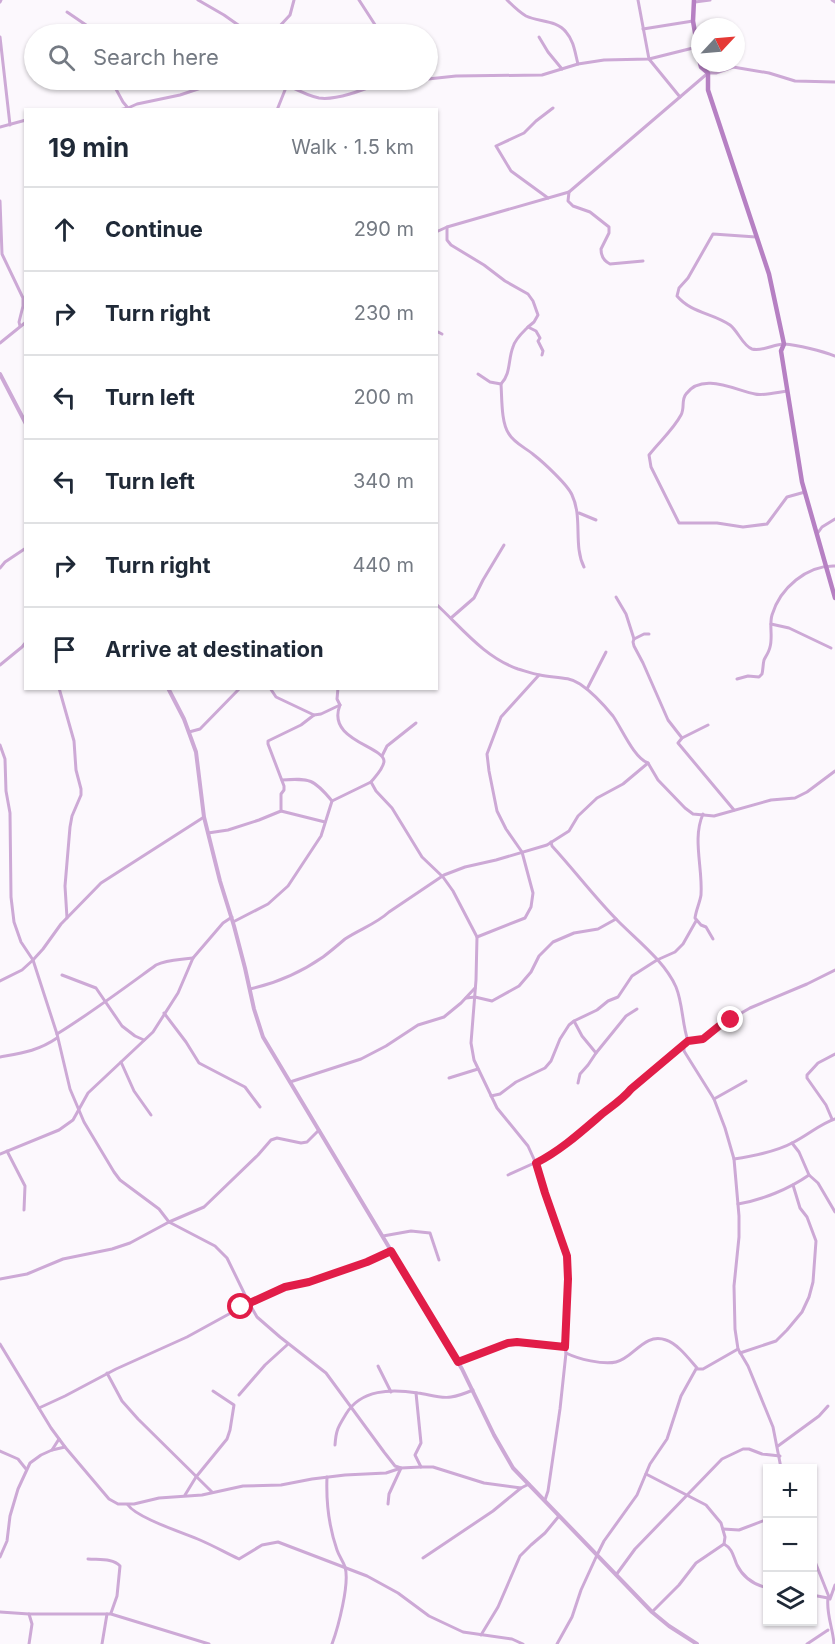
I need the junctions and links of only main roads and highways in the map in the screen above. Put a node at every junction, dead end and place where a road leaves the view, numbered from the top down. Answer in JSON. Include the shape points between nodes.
{"nodes":[{"id":1,"x":695,"y":1,"type":"edge"},
{"id":2,"x":693,"y":18,"type":"edge"},
{"id":3,"x":707,"y":72,"type":"edge"},
{"id":4,"x":835,"y":598,"type":"edge"}],
"edges":[{"from":1,"to":2,"type":"main road"},
{"from":3,"to":4,"type":"main road","via":[[708,90],[771,282],[784,344],[798,460]]}]}
